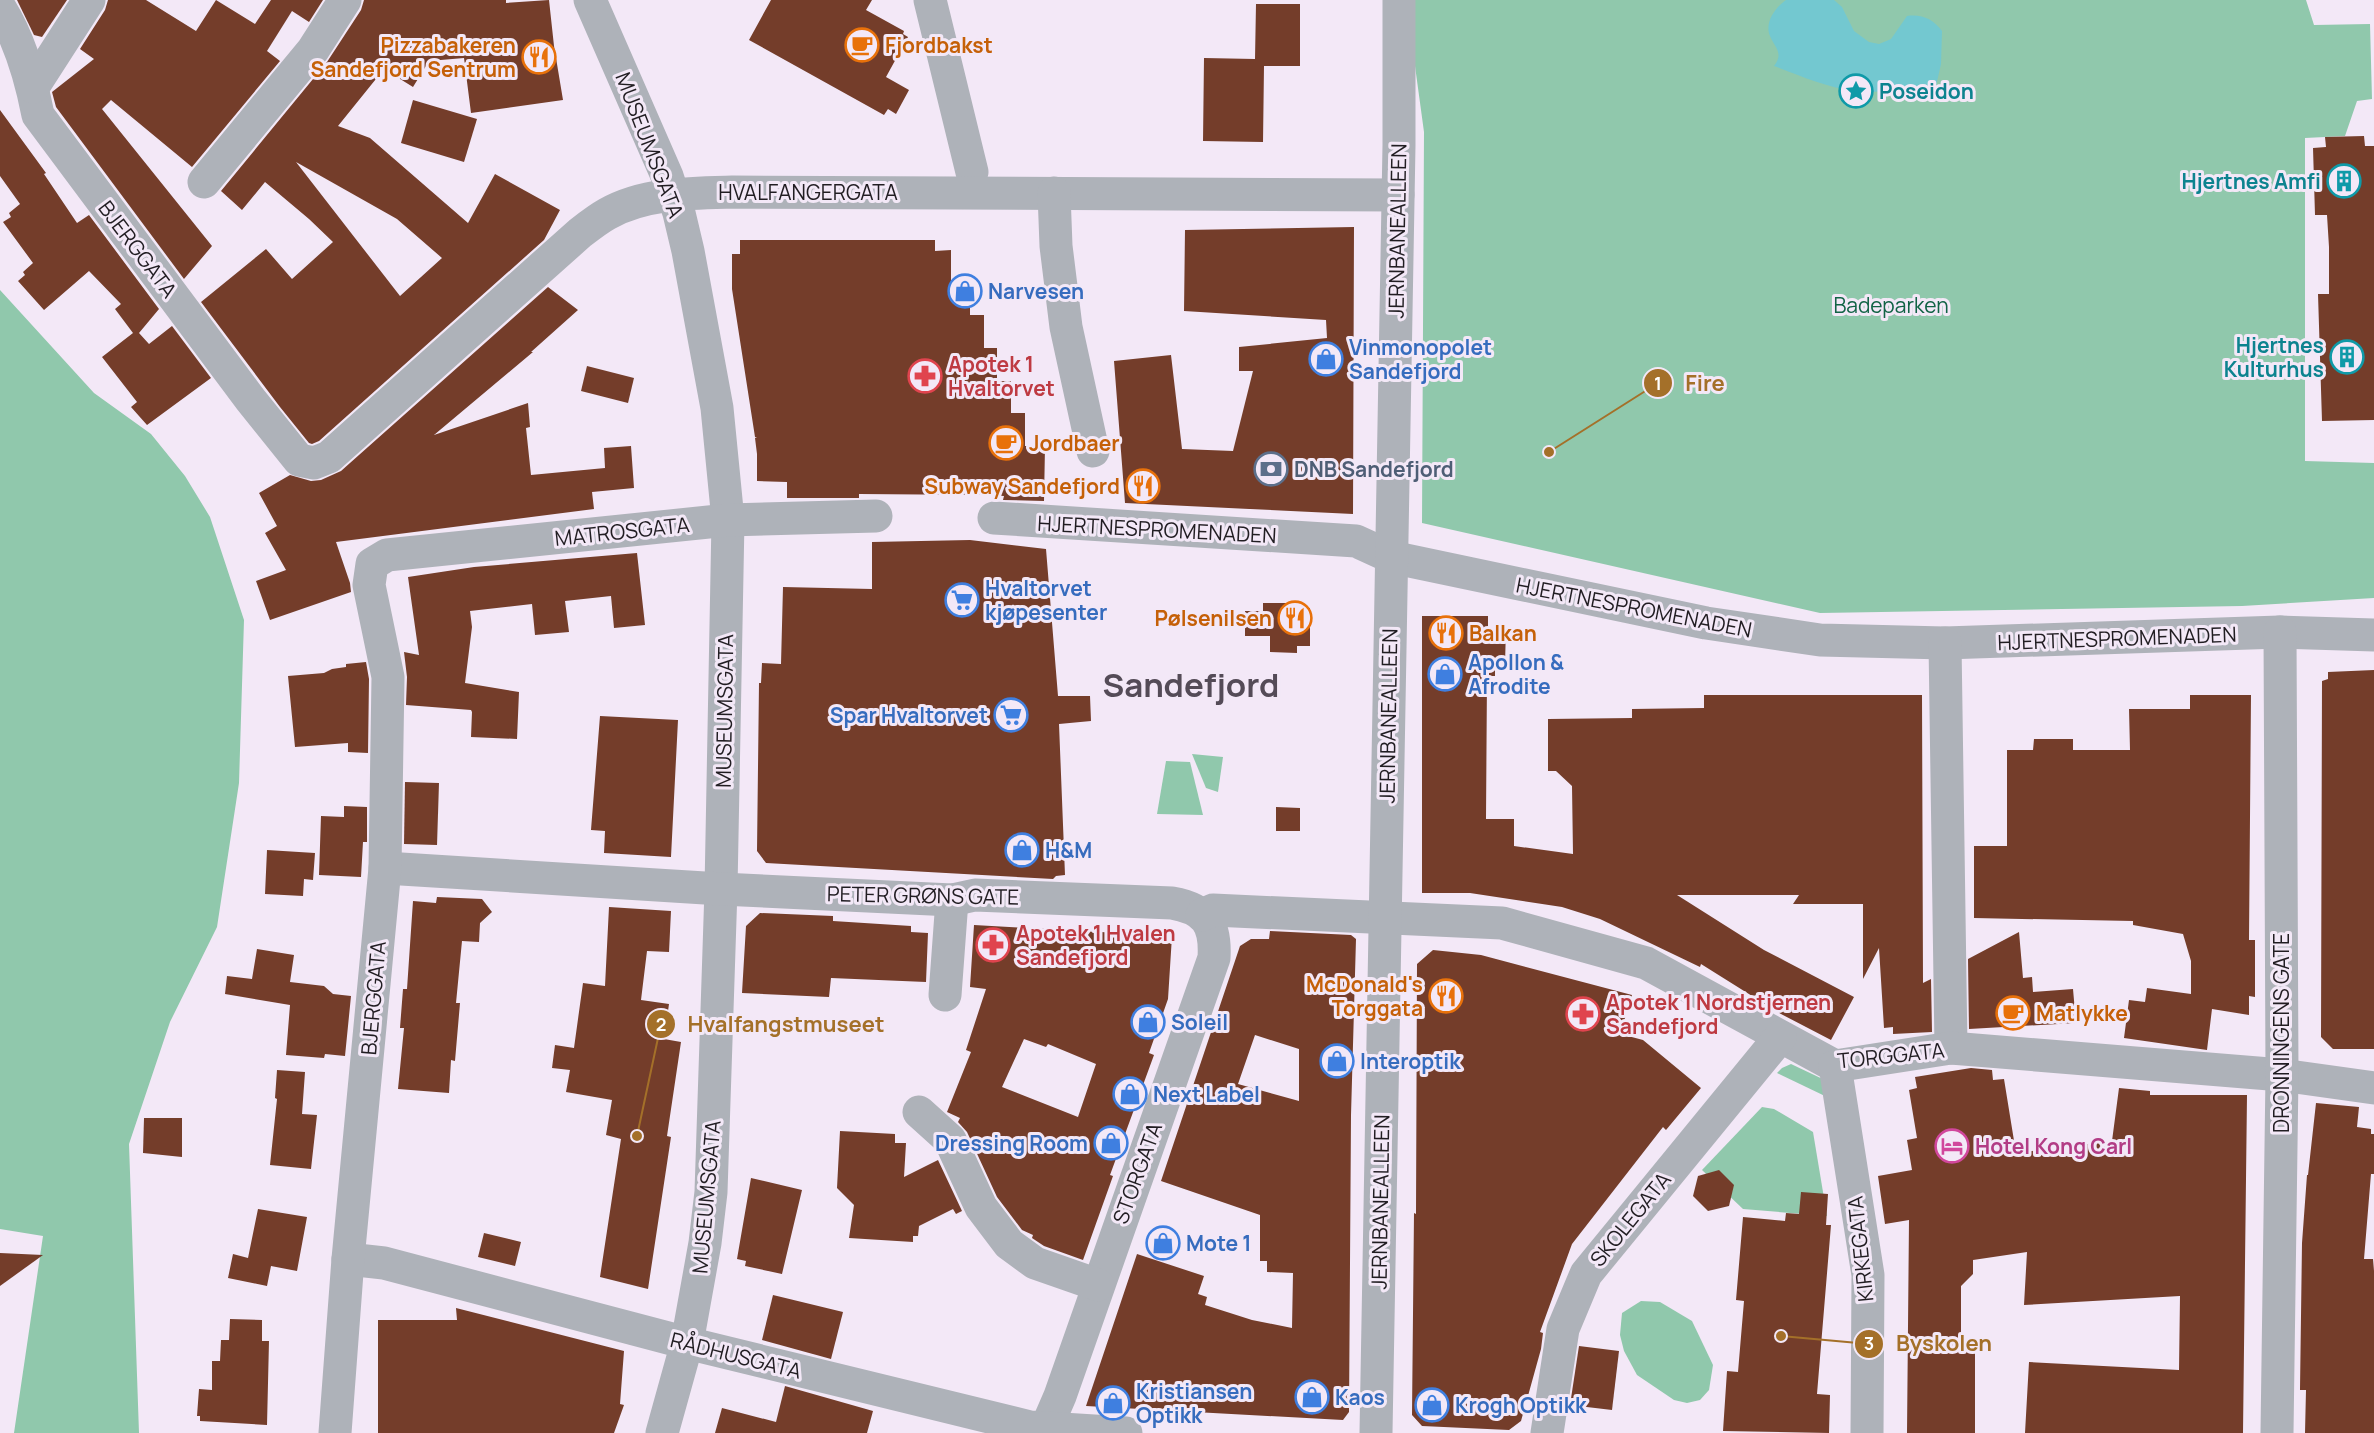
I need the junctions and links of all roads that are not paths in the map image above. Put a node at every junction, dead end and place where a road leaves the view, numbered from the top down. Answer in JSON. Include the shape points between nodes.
{"nodes":[{"id":1,"x":89,"y":0,"type":"edge"},
{"id":2,"x":345,"y":0,"type":"edge"},
{"id":3,"x":930,"y":0,"type":"edge"},
{"id":4,"x":1399,"y":0,"type":"edge"},
{"id":5,"x":589,"y":2,"type":"edge"},
{"id":6,"x":0,"y":8,"type":"edge"},
{"id":7,"x":33,"y":87,"type":"junction"},
{"id":8,"x":972,"y":172,"type":"dead end"},
{"id":9,"x":204,"y":182,"type":"dead end"},
{"id":10,"x":1054,"y":193,"type":"junction"},
{"id":11,"x":673,"y":195,"type":"junction"},
{"id":12,"x":1398,"y":195,"type":"junction"},
{"id":13,"x":1093,"y":451,"type":"dead end"},
{"id":14,"x":315,"y":463,"type":"joint"},
{"id":15,"x":876,"y":516,"type":"dead end"},
{"id":16,"x":994,"y":519,"type":"dead end"},
{"id":17,"x":728,"y":520,"type":"junction"},
{"id":18,"x":1391,"y":558,"type":"junction"},
{"id":19,"x":372,"y":564,"type":"joint"},
{"id":20,"x":2374,"y":620,"type":"edge"},
{"id":21,"x":2280,"y":632,"type":"junction"},
{"id":22,"x":2374,"y":635,"type":"edge"},
{"id":23,"x":1945,"y":643,"type":"junction"},
{"id":24,"x":385,"y":868,"type":"junction"},
{"id":25,"x":721,"y":889,"type":"junction"},
{"id":26,"x":952,"y":900,"type":"junction"},
{"id":27,"x":1202,"y":915,"type":"junction"},
{"id":28,"x":1386,"y":917,"type":"junction"},
{"id":29,"x":945,"y":995,"type":"dead end"},
{"id":30,"x":1780,"y":1036,"type":"junction"},
{"id":31,"x":1951,"y":1048,"type":"junction"},
{"id":32,"x":1835,"y":1066,"type":"junction"},
{"id":33,"x":2282,"y":1075,"type":"junction"},
{"id":34,"x":2374,"y":1088,"type":"edge"},
{"id":35,"x":919,"y":1112,"type":"dead end"},
{"id":36,"x":348,"y":1259,"type":"junction"},
{"id":37,"x":1098,"y":1285,"type":"junction"},
{"id":38,"x":687,"y":1343,"type":"junction"},
{"id":39,"x":1045,"y":1431,"type":"edge"},
{"id":40,"x":335,"y":1433,"type":"edge"},
{"id":41,"x":662,"y":1433,"type":"edge"},
{"id":42,"x":1126,"y":1433,"type":"edge"},
{"id":43,"x":1376,"y":1433,"type":"edge"},
{"id":44,"x":1547,"y":1433,"type":"edge"},
{"id":45,"x":1867,"y":1433,"type":"edge"},
{"id":46,"x":2277,"y":1433,"type":"edge"}],
"edges":[{"from":1,"to":7,"type":"street"},
{"from":2,"to":9,"type":"street","via":[[312,50]]},
{"from":3,"to":8,"type":"street"},
{"from":4,"to":12,"type":"street","name":"JERNBANEALLEEN"},
{"from":5,"to":11,"type":"street","name":"MUSEUMSGATA"},
{"from":6,"to":7,"type":"street","name":"BJERGGATA","via":[[10,24]]},
{"from":7,"to":14,"type":"street","name":"BJERGGATA","via":[[38,115],[250,399],[299,460]]},
{"from":10,"to":11,"type":"street","name":"HVALFANGERGATA"},
{"from":10,"to":12,"type":"street","name":"HVALFANGERGATA"},
{"from":10,"to":13,"type":"street","via":[[1066,327]]},
{"from":11,"to":14,"type":"street","name":"HVALFANGERGATA","via":[[608,213],[580,233],[328,458]]},
{"from":11,"to":17,"type":"street","name":"MUSEUMSGATA","via":[[688,251],[717,408]]},
{"from":12,"to":18,"type":"street","name":"JERNBANEALLEEN"},
{"from":15,"to":17,"type":"street","name":"MATROSGATA"},
{"from":16,"to":18,"type":"street","name":"HJERTNESPROMENADEN","via":[[1356,541]]},
{"from":17,"to":19,"type":"street","name":"MATROSGATA","via":[[387,555]]},
{"from":17,"to":25,"type":"street","name":"MUSEUMSGATA"},
{"from":18,"to":23,"type":"street","name":"HJERTNESPROMENADEN","via":[[1718,625],[1820,640]]},
{"from":18,"to":28,"type":"street","name":"JERNBANEALLEEN"},
{"from":19,"to":24,"type":"street","name":"BJERGGATA","via":[[369,585],[388,677]]},
{"from":20,"to":21,"type":"street","name":"HJERTNESPROMENADEN"},
{"from":21,"to":22,"type":"street","name":"HJERTNESPROMENADEN"},
{"from":21,"to":23,"type":"street","name":"HJERTNESPROMENADEN"},
{"from":21,"to":33,"type":"street","name":"DRONNINGENS GATE"},
{"from":23,"to":31,"type":"street"},
{"from":24,"to":25,"type":"street","name":"PETER GRØNS GATE"},
{"from":24,"to":36,"type":"street","name":"BJERGGATA"},
{"from":25,"to":26,"type":"street","name":"PETER GRØNS GATE"},
{"from":25,"to":38,"type":"street","name":"MUSEUMSGATA","via":[[711,1192]]},
{"from":26,"to":27,"type":"street","name":"PETER GRØNS GATE","via":[[975,895],[1172,903],[1187,905]]},
{"from":26,"to":29,"type":"street"},
{"from":27,"to":28,"type":"street","via":[[1213,910]]},
{"from":27,"to":37,"type":"street","name":"STORGATA","via":[[1214,930],[1214,958]]},
{"from":28,"to":30,"type":"street","name":"TORGGATA","via":[[1502,923],[1646,963]]},
{"from":28,"to":43,"type":"street","name":"JERNBANEALLEEN"},
{"from":30,"to":32,"type":"street","name":"TORGGATA"},
{"from":30,"to":44,"type":"street","name":"SKOLEGATA","via":[[1586,1274],[1563,1329]]},
{"from":31,"to":32,"type":"street","name":"TORGGATA"},
{"from":31,"to":33,"type":"street","name":"TORGGATA"},
{"from":32,"to":45,"type":"street","name":"KIRKEGATA","via":[[1868,1275]]},
{"from":33,"to":34,"type":"street","name":"TORGGATA"},
{"from":33,"to":46,"type":"street","name":"DRONNINGENS GATE"},
{"from":35,"to":37,"type":"street","via":[[950,1140],[981,1207],[1010,1244],[1035,1263]]},
{"from":36,"to":38,"type":"street","name":"RÅDHUSGATA","via":[[384,1263]]},
{"from":36,"to":40,"type":"street","name":"BJERGGATA"},
{"from":37,"to":39,"type":"street","name":"STORGATA"},
{"from":38,"to":39,"type":"street","name":"RÅDHUSGATA"},
{"from":38,"to":41,"type":"street","name":"MUSEUMSGATA"},
{"from":39,"to":42,"type":"street","name":"RÅDHUSGATA"}]}
